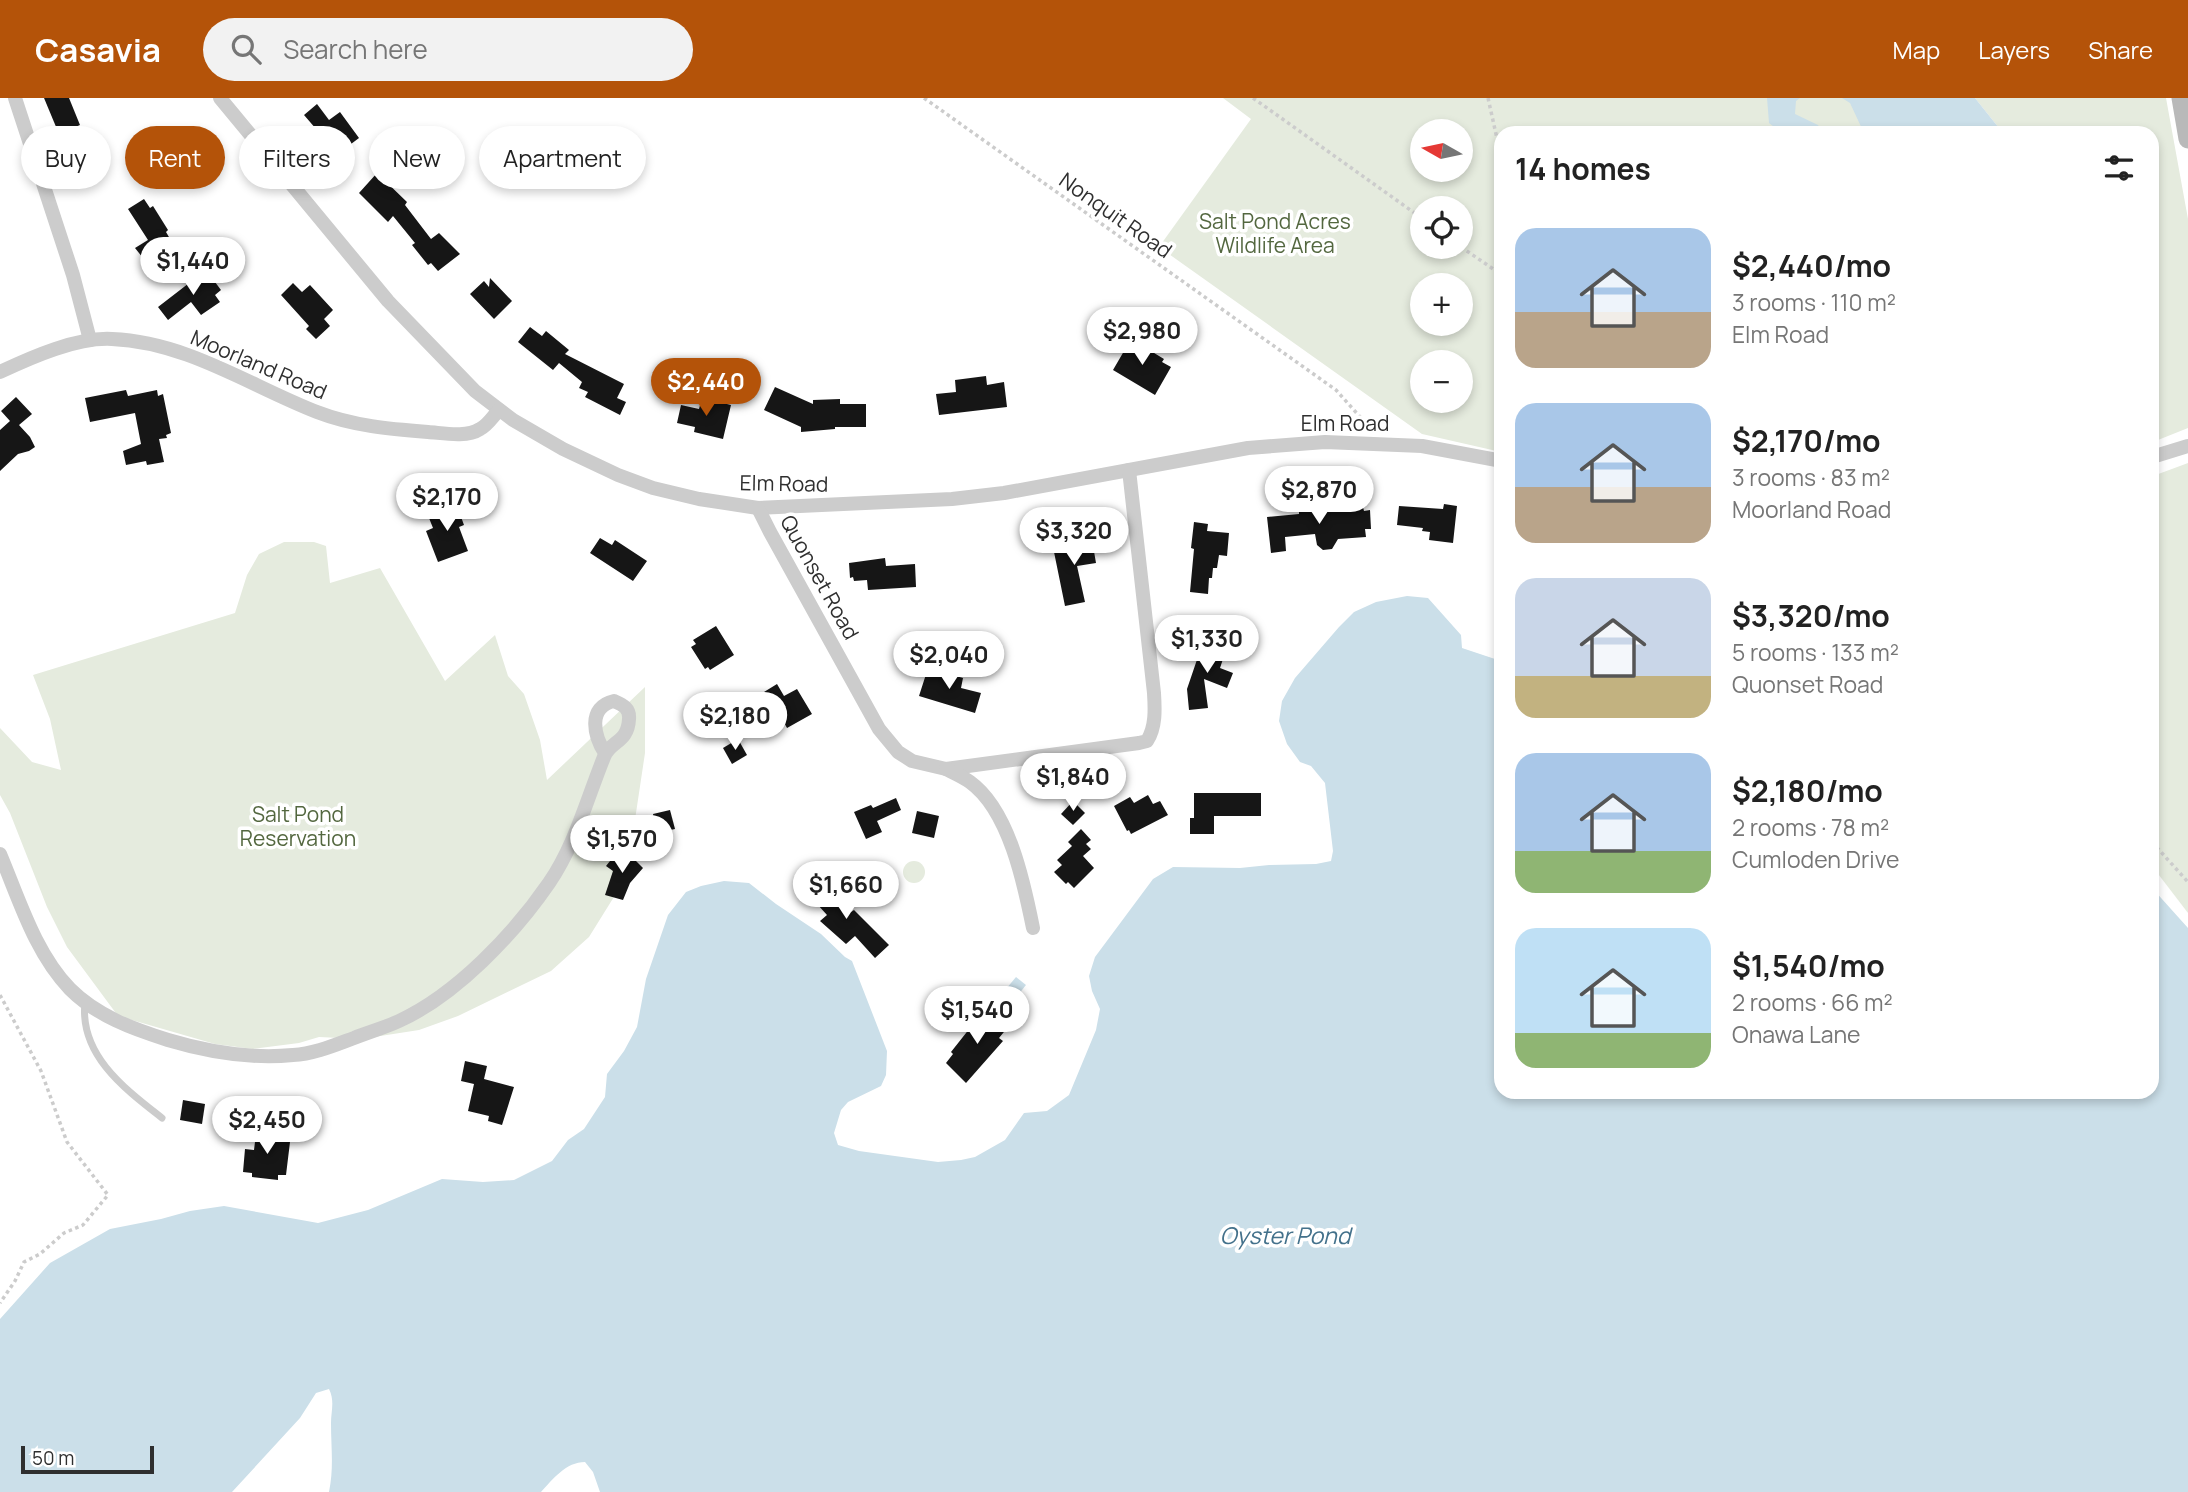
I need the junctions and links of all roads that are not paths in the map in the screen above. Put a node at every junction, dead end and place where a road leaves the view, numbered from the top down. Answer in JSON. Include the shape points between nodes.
{"nodes":[{"id":1,"x":15,"y":98,"type":"edge"},
{"id":2,"x":220,"y":98,"type":"edge"},
{"id":3,"x":2181,"y":98,"type":"edge"},
{"id":4,"x":2188,"y":139,"type":"edge"},
{"id":5,"x":90,"y":340,"type":"junction"},
{"id":6,"x":0,"y":372,"type":"edge"},
{"id":7,"x":499,"y":410,"type":"junction"},
{"id":8,"x":2188,"y":446,"type":"edge"},
{"id":9,"x":2159,"y":455,"type":"edge"},
{"id":10,"x":1494,"y":459,"type":"edge"},
{"id":11,"x":1129,"y":470,"type":"junction"},
{"id":12,"x":758,"y":508,"type":"junction"},
{"id":13,"x":606,"y":753,"type":"dead end"},
{"id":14,"x":946,"y":769,"type":"junction"},
{"id":15,"x":0,"y":854,"type":"edge"},
{"id":16,"x":1033,"y":928,"type":"dead end"},
{"id":17,"x":85,"y":1001,"type":"junction"},
{"id":18,"x":162,"y":1118,"type":"dead end"}],
"edges":[{"from":1,"to":5,"type":"street"},
{"from":2,"to":7,"type":"street","name":"Elm Road","via":[[388,301]]},
{"from":3,"to":4,"type":"main road"},
{"from":5,"to":6,"type":"street","name":"Moorland Road"},
{"from":5,"to":7,"type":"street","name":"Moorland Road","via":[[135,341],[191,356],[316,412],[372,427],[470,433]]},
{"from":7,"to":12,"type":"street","name":"Elm Road","via":[[563,449],[618,475],[699,499]]},
{"from":8,"to":9,"type":"street"},
{"from":10,"to":11,"type":"street","name":"Elm Road","via":[[1383,443],[1325,442],[1261,447]]},
{"from":11,"to":12,"type":"street","name":"Elm Road","via":[[952,499]]},
{"from":11,"to":14,"type":"street","name":"Quonset Road","via":[[1154,693],[1151,735],[1139,743]]},
{"from":12,"to":14,"type":"street","name":"Quonset Road","via":[[879,729],[912,761]]},
{"from":13,"to":17,"type":"street","via":[[586,811],[551,881],[474,970],[400,1021],[294,1055],[224,1054],[128,1027]]},
{"from":14,"to":16,"type":"street","via":[[971,783],[999,820],[1016,856]]},
{"from":15,"to":17,"type":"street","via":[[39,946],[70,989]]},
{"from":17,"to":18,"type":"lane","via":[[89,1038],[109,1072]]}]}
